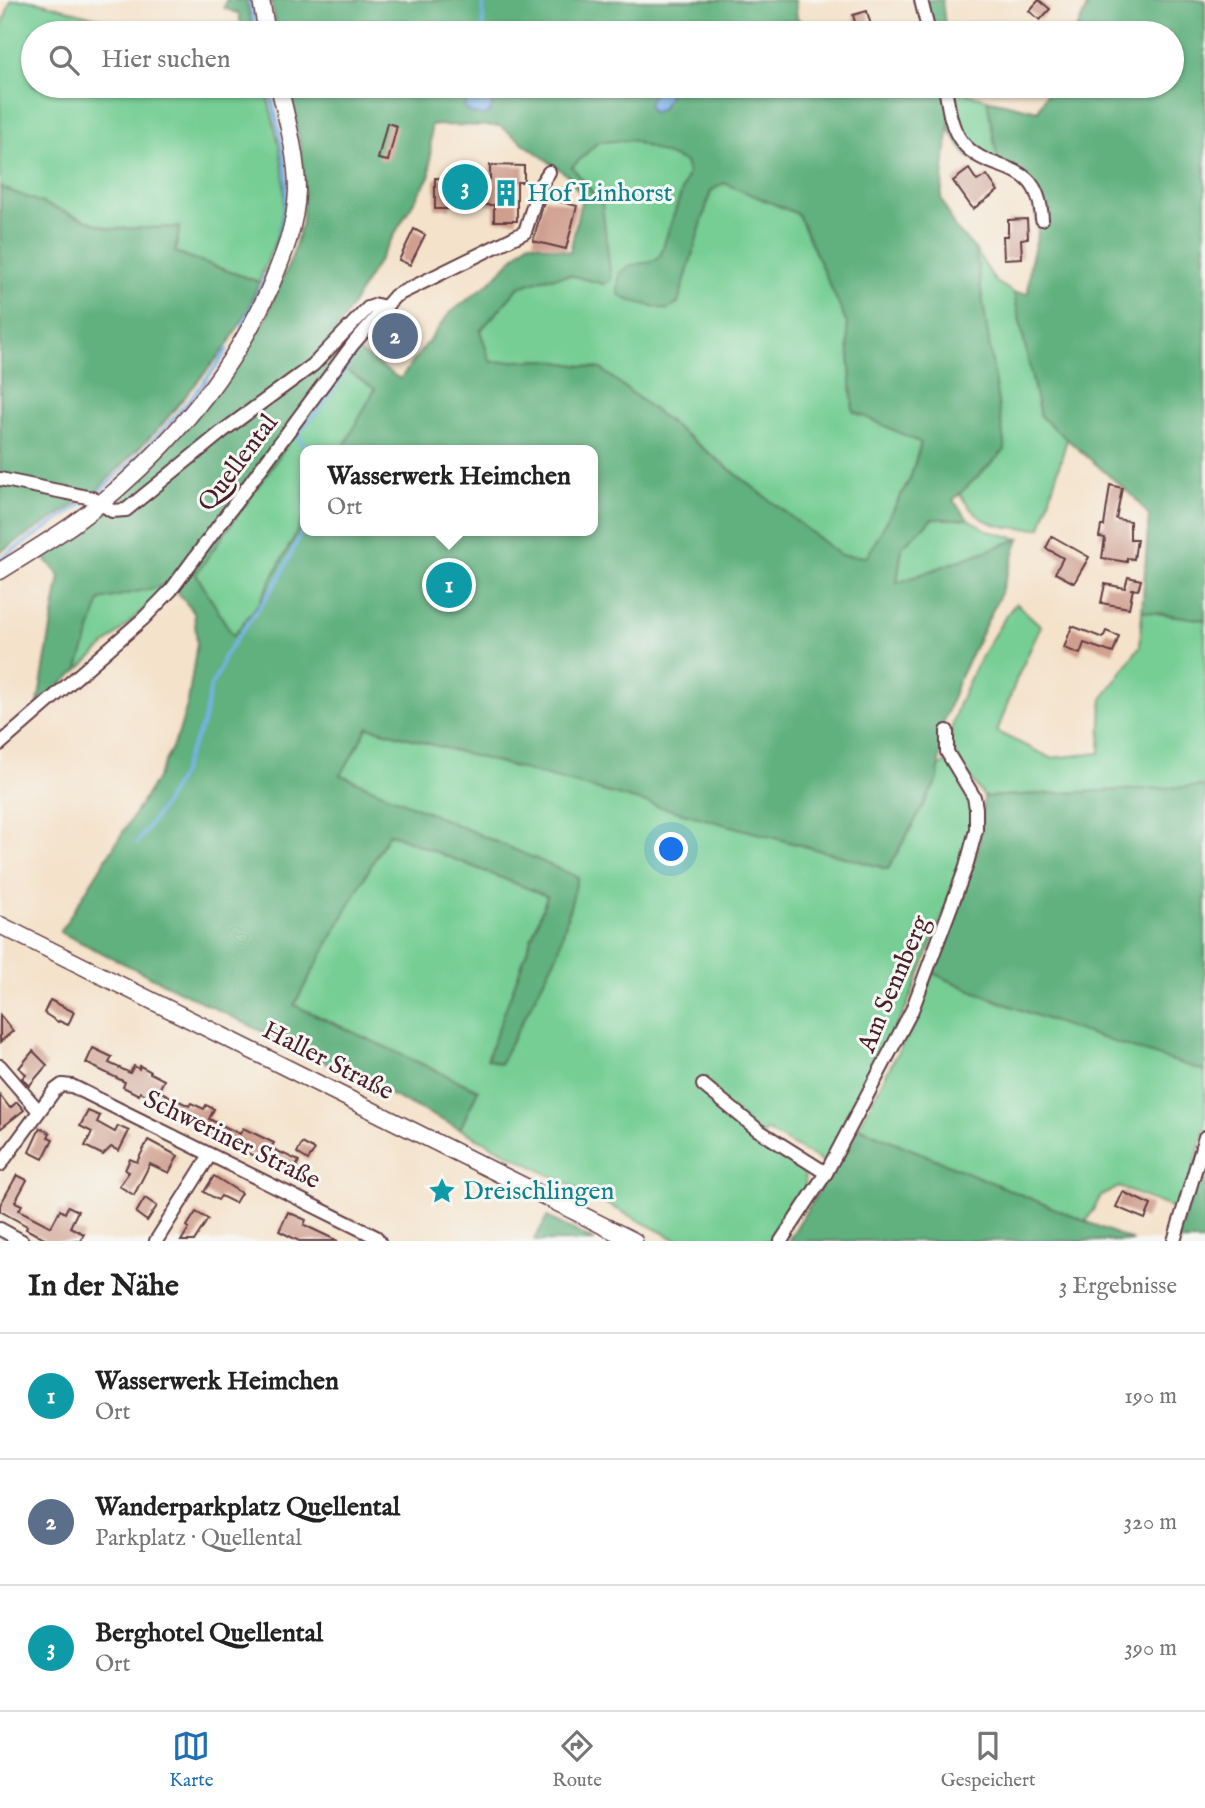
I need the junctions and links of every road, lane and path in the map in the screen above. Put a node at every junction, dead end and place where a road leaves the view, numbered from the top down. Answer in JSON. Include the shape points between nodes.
{"nodes":[{"id":1,"x":261,"y":0,"type":"edge"},
{"id":2,"x":921,"y":0,"type":"edge"},
{"id":3,"x":265,"y":21,"type":"edge"},
{"id":4,"x":926,"y":21,"type":"edge"},
{"id":5,"x":282,"y":98,"type":"edge"},
{"id":6,"x":947,"y":98,"type":"edge"},
{"id":7,"x":549,"y":172,"type":"dead end"},
{"id":8,"x":1042,"y":219,"type":"dead end"},
{"id":9,"x":385,"y":307,"type":"junction"},
{"id":10,"x":0,"y":479,"type":"edge"},
{"id":11,"x":99,"y":503,"type":"junction"},
{"id":12,"x":0,"y":571,"type":"edge"},
{"id":13,"x":947,"y":731,"type":"dead end"},
{"id":14,"x":0,"y":744,"type":"edge"},
{"id":15,"x":0,"y":925,"type":"edge"},
{"id":16,"x":0,"y":1066,"type":"edge"},
{"id":17,"x":704,"y":1085,"type":"dead end"},
{"id":18,"x":38,"y":1110,"type":"junction"},
{"id":19,"x":1205,"y":1137,"type":"edge"},
{"id":20,"x":210,"y":1155,"type":"junction"},
{"id":21,"x":0,"y":1165,"type":"edge"},
{"id":22,"x":826,"y":1173,"type":"junction"},
{"id":23,"x":0,"y":1229,"type":"edge"},
{"id":24,"x":22,"y":1241,"type":"edge"},
{"id":25,"x":156,"y":1241,"type":"edge"},
{"id":26,"x":379,"y":1241,"type":"edge"},
{"id":27,"x":634,"y":1241,"type":"edge"},
{"id":28,"x":782,"y":1241,"type":"edge"},
{"id":29,"x":1174,"y":1241,"type":"edge"}],
"edges":[{"from":1,"to":3,"type":"main road"},
{"from":2,"to":4,"type":"street"},
{"from":5,"to":11,"type":"main road","via":[[297,190],[285,254],[252,326],[218,379],[170,436]]},
{"from":6,"to":8,"type":"street","via":[[962,142],[977,156],[1021,174],[1037,192]]},
{"from":7,"to":9,"type":"street","name":"Quellental","via":[[539,187],[525,232],[395,296]]},
{"from":9,"to":11,"type":"street","via":[[368,308],[313,365],[125,510],[112,511]]},
{"from":9,"to":14,"type":"street","name":"Quellental","via":[[171,590]]},
{"from":10,"to":11,"type":"street"},
{"from":11,"to":12,"type":"main road"},
{"from":13,"to":22,"type":"street","name":"Am Sennberg","via":[[947,752],[974,797],[973,843],[912,1010]]},
{"from":15,"to":27,"type":"main road","name":"Haller Straße"},
{"from":16,"to":18,"type":"street"},
{"from":17,"to":22,"type":"street","via":[[758,1130]]},
{"from":18,"to":20,"type":"street","name":"Schweriner Straße","via":[[62,1085],[72,1086]]},
{"from":18,"to":21,"type":"street"},
{"from":19,"to":29,"type":"street"},
{"from":20,"to":25,"type":"street"},
{"from":20,"to":26,"type":"street","name":"Schweriner Straße"},
{"from":22,"to":28,"type":"street","name":"Am Sennberg"},
{"from":23,"to":24,"type":"street"}]}
